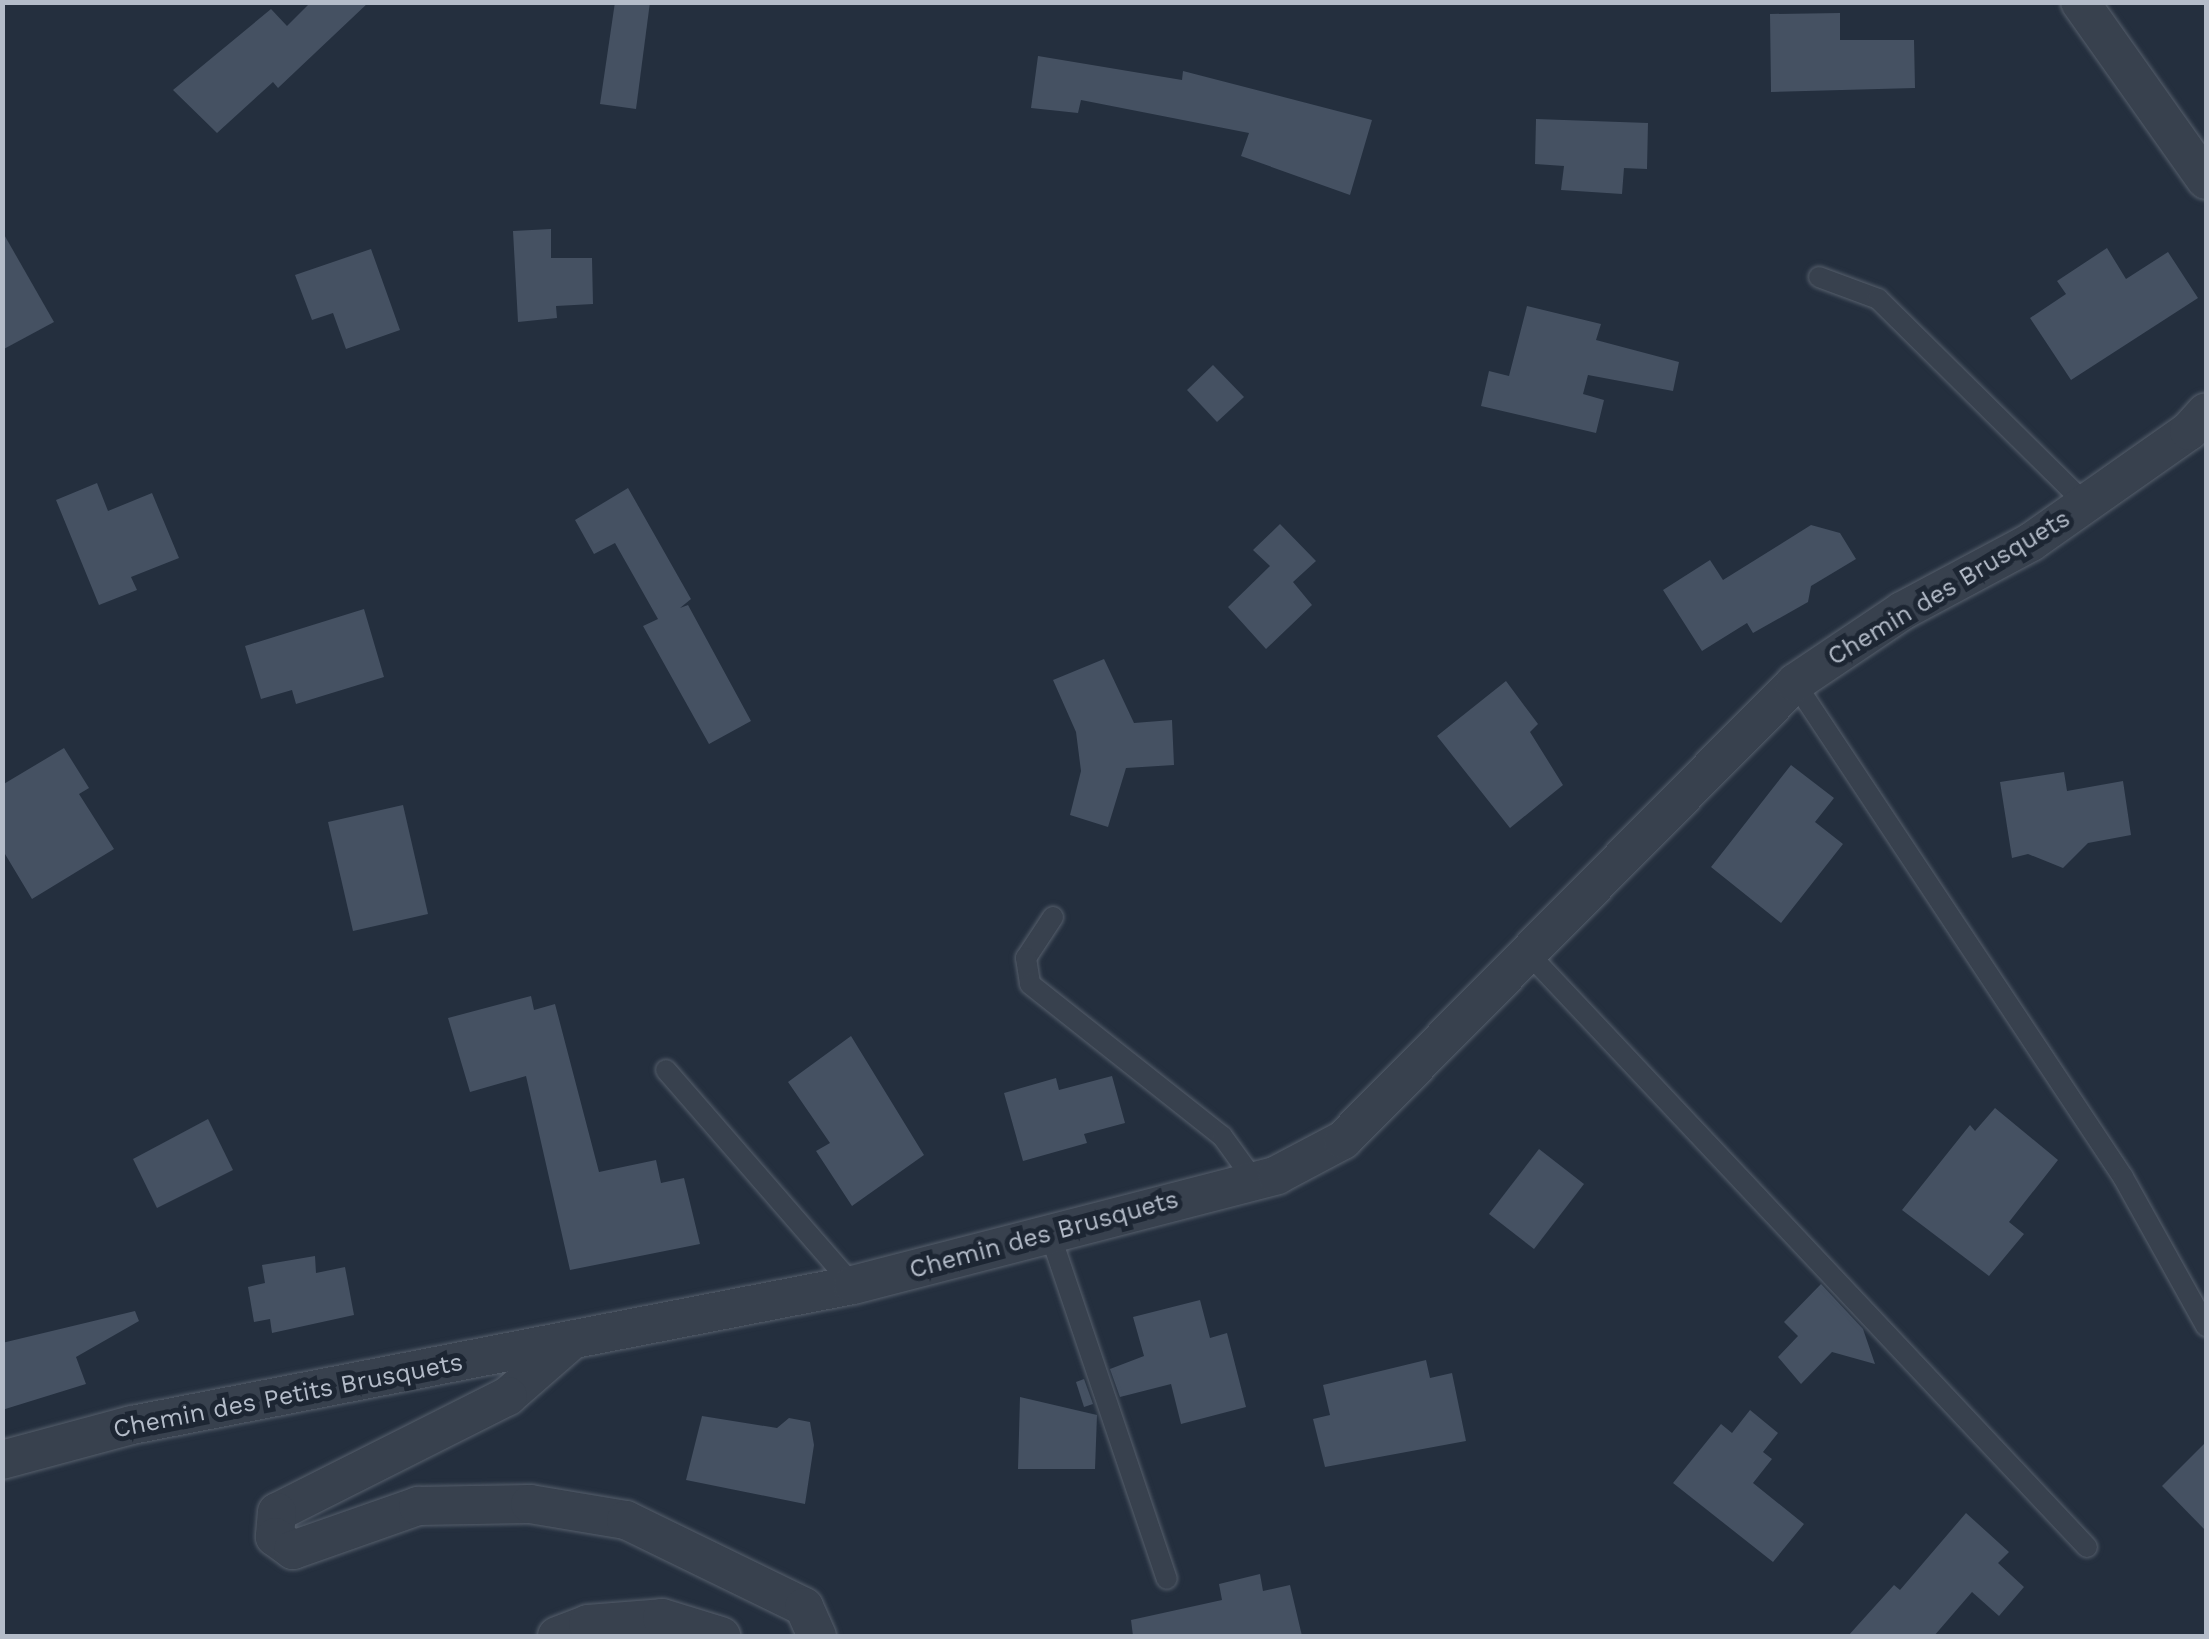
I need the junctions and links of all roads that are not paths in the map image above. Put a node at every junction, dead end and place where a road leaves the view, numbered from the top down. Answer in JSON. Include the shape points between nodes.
{"nodes":[{"id":1,"x":2080,"y":2,"type":"edge"},
{"id":2,"x":2206,"y":180,"type":"edge"},
{"id":3,"x":1819,"y":276,"type":"dead end"},
{"id":4,"x":2206,"y":412,"type":"edge"},
{"id":5,"x":2086,"y":504,"type":"junction"},
{"id":6,"x":1795,"y":684,"type":"junction"},
{"id":7,"x":1053,"y":917,"type":"dead end"},
{"id":8,"x":1527,"y":952,"type":"junction"},
{"id":9,"x":666,"y":1070,"type":"dead end"},
{"id":10,"x":1254,"y":1180,"type":"junction"},
{"id":11,"x":1050,"y":1234,"type":"junction"},
{"id":12,"x":853,"y":1285,"type":"junction"},
{"id":13,"x":2206,"y":1326,"type":"edge"},
{"id":14,"x":574,"y":1338,"type":"junction"},
{"id":15,"x":2,"y":1460,"type":"edge"},
{"id":16,"x":2086,"y":1546,"type":"dead end"},
{"id":17,"x":1167,"y":1578,"type":"dead end"},
{"id":18,"x":557,"y":1636,"type":"edge"},
{"id":19,"x":721,"y":1636,"type":"edge"},
{"id":20,"x":817,"y":1636,"type":"edge"}],
"edges":[{"from":1,"to":2,"type":"street"},
{"from":3,"to":5,"type":"lane","via":[[1878,299]]},
{"from":4,"to":5,"type":"street","name":"Chemin des Brusquets"},
{"from":5,"to":6,"type":"street","name":"Chemin des Brusquets","via":[[2031,542],[1902,611]]},
{"from":6,"to":8,"type":"street","name":"Chemin des Brusquets"},
{"from":6,"to":13,"type":"lane","via":[[2123,1177]]},
{"from":7,"to":10,"type":"lane","via":[[1026,958],[1030,984],[1222,1136]]},
{"from":8,"to":10,"type":"street","name":"Chemin des Brusquets","via":[[1344,1140]]},
{"from":8,"to":16,"type":"lane"},
{"from":9,"to":12,"type":"lane"},
{"from":10,"to":11,"type":"street","name":"Chemin des Brusquets"},
{"from":11,"to":12,"type":"street","name":"Chemin des Brusquets"},
{"from":11,"to":17,"type":"lane"},
{"from":12,"to":14,"type":"street","name":"Chemin des Brusquets"},
{"from":14,"to":15,"type":"street","name":"Chemin des Petits Brusquets","via":[[132,1425]]},
{"from":14,"to":20,"type":"street","via":[[508,1396],[276,1512],[275,1536],[293,1550],[418,1506],[530,1504],[626,1520],[804,1607]]},
{"from":18,"to":19,"type":"street","via":[[588,1624],[662,1618]]}]}
